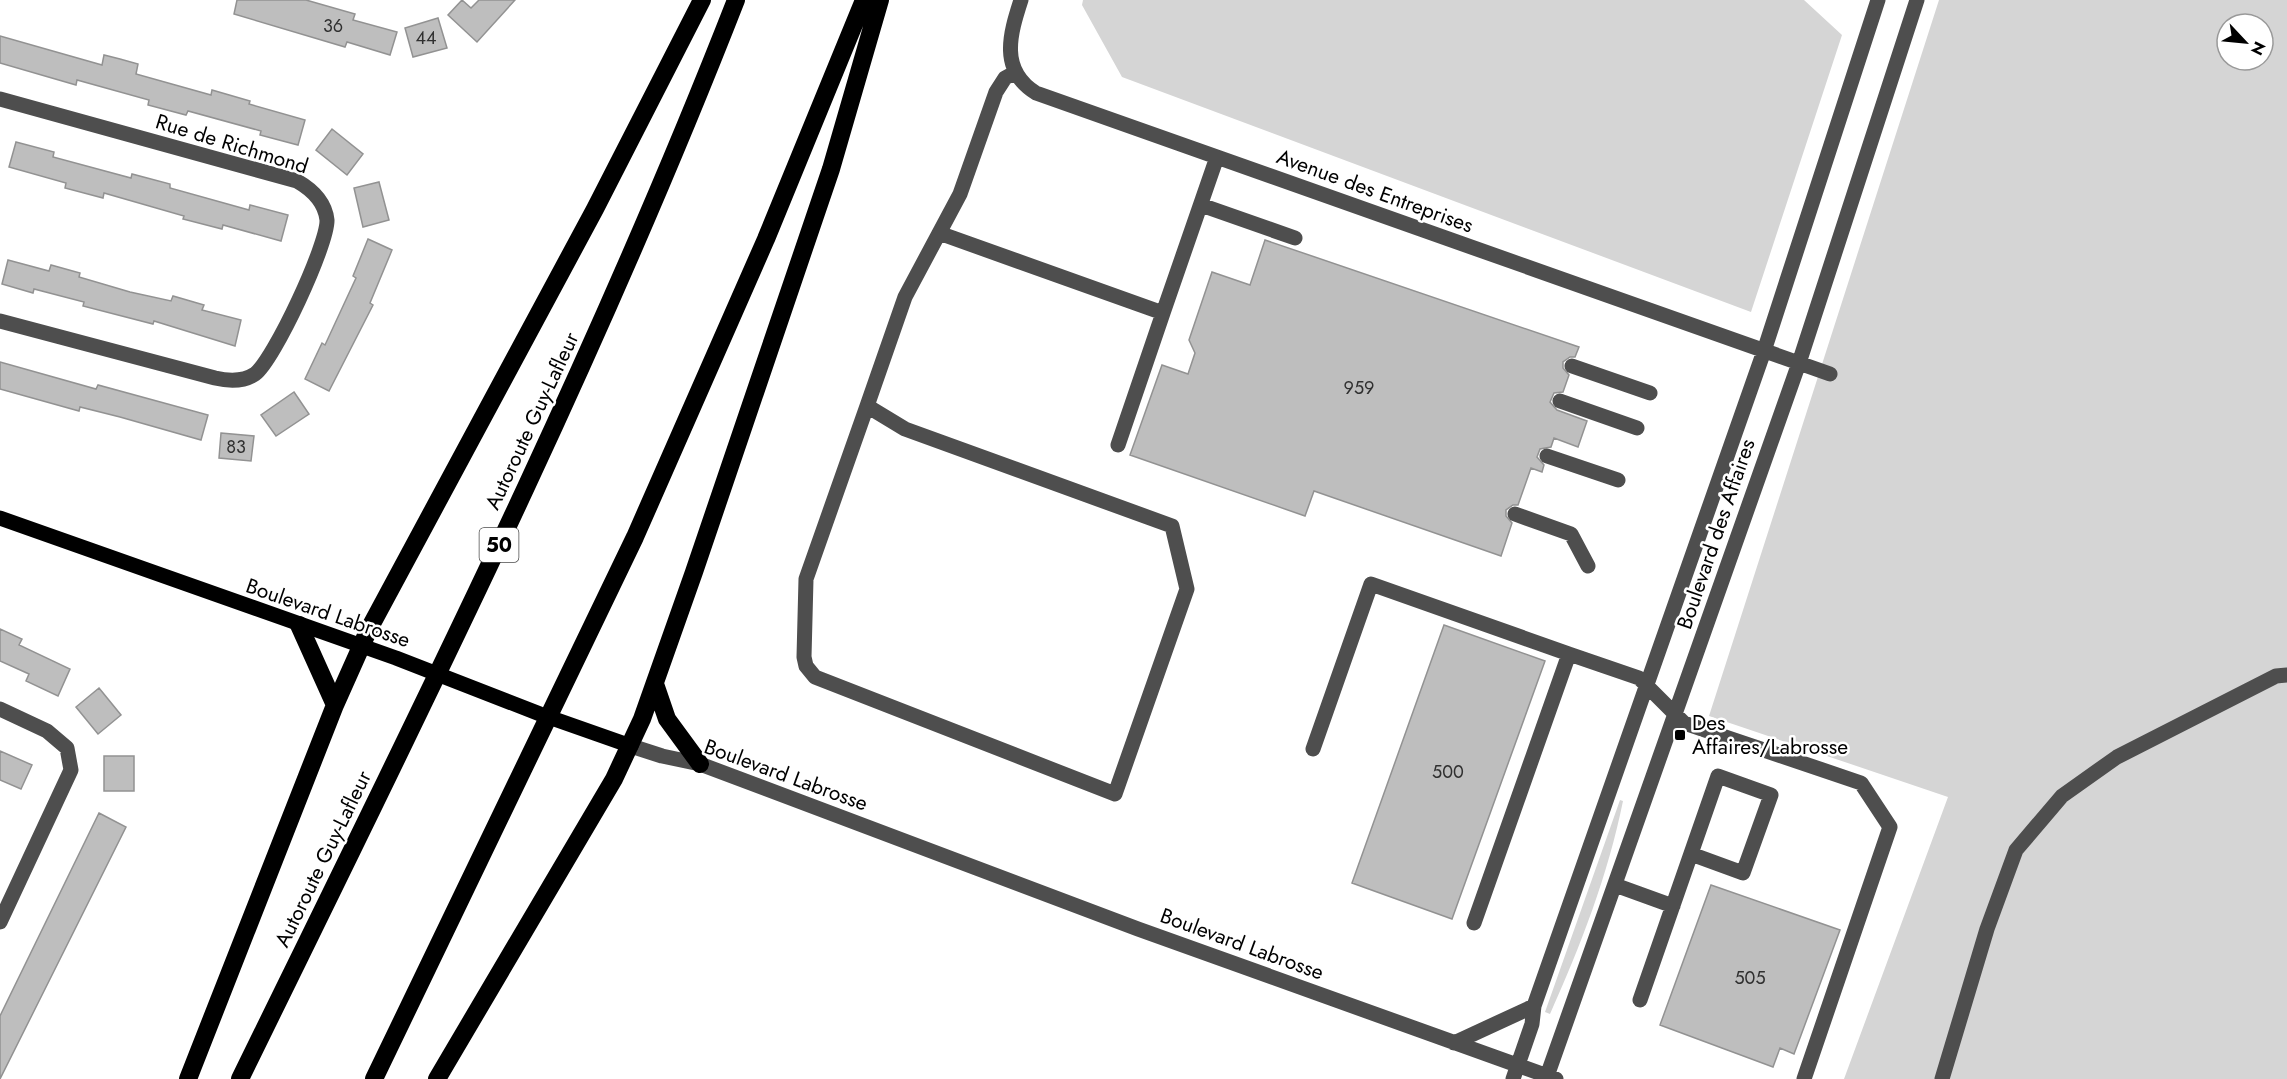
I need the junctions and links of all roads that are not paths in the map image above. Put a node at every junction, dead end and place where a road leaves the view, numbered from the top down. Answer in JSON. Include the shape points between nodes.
{"nodes":[{"id":1,"x":702,"y":0,"type":"edge"},
{"id":2,"x":736,"y":0,"type":"edge"},
{"id":3,"x":864,"y":0,"type":"edge"},
{"id":4,"x":880,"y":0,"type":"edge"},
{"id":5,"x":1021,"y":0,"type":"edge"},
{"id":6,"x":1878,"y":0,"type":"edge"},
{"id":7,"x":1917,"y":0,"type":"edge"},
{"id":8,"x":1016,"y":72,"type":"junction"},
{"id":9,"x":0,"y":99,"type":"edge"},
{"id":10,"x":1217,"y":157,"type":"junction"},
{"id":11,"x":1201,"y":205,"type":"junction"},
{"id":12,"x":939,"y":233,"type":"junction"},
{"id":13,"x":1295,"y":238,"type":"dead end"},
{"id":14,"x":1163,"y":314,"type":"junction"},
{"id":15,"x":0,"y":321,"type":"edge"},
{"id":16,"x":1764,"y":351,"type":"junction"},
{"id":17,"x":1799,"y":363,"type":"junction"},
{"id":18,"x":1572,"y":366,"type":"dead end"},
{"id":19,"x":1830,"y":374,"type":"dead end"},
{"id":20,"x":1650,"y":393,"type":"dead end"},
{"id":21,"x":1560,"y":401,"type":"dead end"},
{"id":22,"x":867,"y":406,"type":"junction"},
{"id":23,"x":1637,"y":428,"type":"dead end"},
{"id":24,"x":1118,"y":445,"type":"dead end"},
{"id":25,"x":1547,"y":456,"type":"dead end"},
{"id":26,"x":1618,"y":480,"type":"dead end"},
{"id":27,"x":1515,"y":514,"type":"dead end"},
{"id":28,"x":0,"y":518,"type":"edge"},
{"id":29,"x":1588,"y":566,"type":"dead end"},
{"id":30,"x":299,"y":625,"type":"junction"},
{"id":31,"x":361,"y":646,"type":"junction"},
{"id":32,"x":1569,"y":654,"type":"junction"},
{"id":33,"x":2287,"y":675,"type":"edge"},
{"id":34,"x":655,"y":684,"type":"junction"},
{"id":35,"x":1647,"y":684,"type":"junction"},
{"id":36,"x":335,"y":705,"type":"junction"},
{"id":37,"x":0,"y":709,"type":"edge"},
{"id":38,"x":1675,"y":714,"type":"junction"},
{"id":39,"x":631,"y":746,"type":"junction"},
{"id":40,"x":1313,"y":749,"type":"dead end"},
{"id":41,"x":700,"y":764,"type":"junction"},
{"id":42,"x":1691,"y":854,"type":"junction"},
{"id":43,"x":1615,"y":885,"type":"junction"},
{"id":44,"x":1673,"y":906,"type":"junction"},
{"id":45,"x":0,"y":922,"type":"edge"},
{"id":46,"x":1474,"y":923,"type":"dead end"},
{"id":47,"x":1640,"y":1000,"type":"dead end"},
{"id":48,"x":1534,"y":1006,"type":"junction"},
{"id":49,"x":1454,"y":1043,"type":"junction"},
{"id":50,"x":1515,"y":1072,"type":"edge"},
{"id":51,"x":1550,"y":1078,"type":"edge"},
{"id":52,"x":188,"y":1079,"type":"edge"},
{"id":53,"x":240,"y":1079,"type":"edge"},
{"id":54,"x":374,"y":1079,"type":"edge"},
{"id":55,"x":437,"y":1079,"type":"edge"},
{"id":56,"x":1804,"y":1079,"type":"edge"},
{"id":57,"x":1942,"y":1079,"type":"edge"}],
"edges":[{"from":1,"to":31,"type":"highway"},
{"from":2,"to":53,"type":"highway","name":"Autoroute Guy-Lafleur","number":"50","via":[[548,442]]},
{"from":3,"to":54,"type":"highway","via":[[766,239],[635,537]]},
{"from":4,"to":34,"type":"highway","via":[[831,169]]},
{"from":5,"to":8,"type":"street","via":[[1009,42]]},
{"from":6,"to":16,"type":"street","name":"Boulevard des Affaires"},
{"from":7,"to":17,"type":"street","name":"Boulevard des Affaires"},
{"from":8,"to":10,"type":"street","name":"Avenue des Entreprises","via":[[1036,93]]},
{"from":8,"to":12,"type":"street","via":[[1005,78],[996,92],[967,179]]},
{"from":9,"to":15,"type":"street","name":"Rue de Richmond","via":[[297,181],[318,198],[327,219],[322,244],[275,350],[260,369],[242,379],[214,378]]},
{"from":10,"to":11,"type":"street"},
{"from":10,"to":16,"type":"street","name":"Avenue des Entreprises"},
{"from":11,"to":13,"type":"street"},
{"from":11,"to":14,"type":"street"},
{"from":12,"to":14,"type":"street"},
{"from":12,"to":22,"type":"street","via":[[905,297]]},
{"from":14,"to":24,"type":"street"},
{"from":16,"to":17,"type":"street","name":"Avenue des Entreprises"},
{"from":16,"to":35,"type":"street","name":"Boulevard des Affaires"},
{"from":17,"to":19,"type":"street","name":"Avenue des Entreprises"},
{"from":17,"to":38,"type":"street","name":"Boulevard des Affaires"},
{"from":18,"to":20,"type":"street"},
{"from":21,"to":23,"type":"street"},
{"from":22,"to":22,"type":"street","via":[[806,579],[806,666],[815,677],[1115,794],[1187,589],[1172,526],[906,429]]},
{"from":25,"to":26,"type":"street"},
{"from":27,"to":29,"type":"street","via":[[1571,534]]},
{"from":28,"to":30,"type":"main road","name":"Boulevard Labrosse"},
{"from":30,"to":31,"type":"main road","name":"Boulevard Labrosse"},
{"from":30,"to":36,"type":"highway"},
{"from":31,"to":36,"type":"highway"},
{"from":31,"to":39,"type":"main road","name":"Boulevard Labrosse"},
{"from":32,"to":35,"type":"street"},
{"from":32,"to":40,"type":"street","via":[[1371,584]]},
{"from":32,"to":46,"type":"street"},
{"from":33,"to":57,"type":"street","via":[[2276,676],[2117,757],[2062,796],[2016,850],[1987,928]]},
{"from":34,"to":39,"type":"highway"},
{"from":34,"to":41,"type":"highway","via":[[667,719]]},
{"from":35,"to":38,"type":"street"},
{"from":35,"to":48,"type":"street","name":"Boulevard des Affaires"},
{"from":36,"to":52,"type":"highway"},
{"from":37,"to":45,"type":"street","via":[[47,731],[67,748],[70,771]]},
{"from":38,"to":43,"type":"street","name":"Boulevard des Affaires"},
{"from":38,"to":56,"type":"street","via":[[1684,723],[1861,783],[1890,827]]},
{"from":39,"to":41,"type":"street","name":"Boulevard Labrosse"},
{"from":39,"to":55,"type":"highway"},
{"from":41,"to":49,"type":"street","name":"Boulevard Labrosse","via":[[1064,902]]},
{"from":42,"to":42,"type":"street","via":[[1718,776],[1771,795],[1743,873]]},
{"from":42,"to":44,"type":"street"},
{"from":43,"to":44,"type":"street"},
{"from":43,"to":51,"type":"street","name":"Boulevard des Affaires"},
{"from":44,"to":47,"type":"street"},
{"from":48,"to":49,"type":"street"},
{"from":48,"to":50,"type":"street","name":"Boulevard des Affaires","via":[[1532,1024]]},
{"from":49,"to":50,"type":"street","name":"Boulevard Labrosse"},
{"from":50,"to":51,"type":"street","name":"Boulevard Labrosse"}]}
